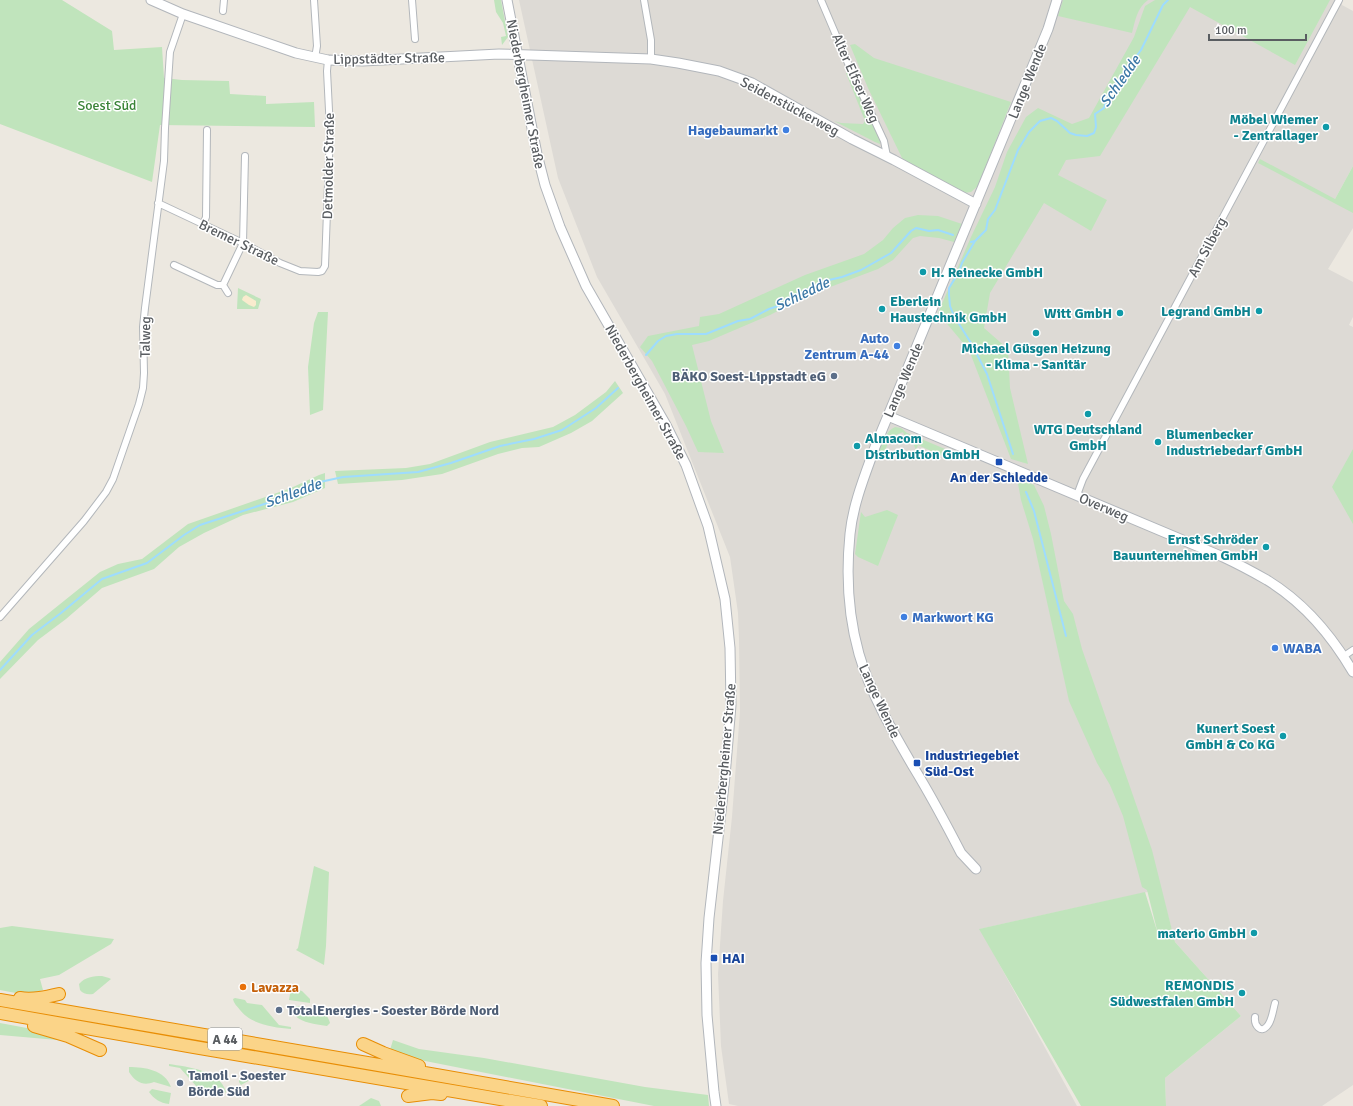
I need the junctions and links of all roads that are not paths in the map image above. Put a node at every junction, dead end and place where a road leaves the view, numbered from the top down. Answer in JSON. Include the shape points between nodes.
{"nodes":[{"id":1,"x":151,"y":0,"type":"edge"},
{"id":2,"x":224,"y":0,"type":"edge"},
{"id":3,"x":314,"y":0,"type":"edge"},
{"id":4,"x":412,"y":0,"type":"edge"},
{"id":5,"x":507,"y":0,"type":"edge"},
{"id":6,"x":644,"y":0,"type":"edge"},
{"id":7,"x":821,"y":0,"type":"edge"},
{"id":8,"x":1057,"y":0,"type":"edge"},
{"id":9,"x":1339,"y":0,"type":"edge"},
{"id":10,"x":223,"y":11,"type":"dead end"},
{"id":11,"x":183,"y":14,"type":"junction"},
{"id":12,"x":415,"y":39,"type":"dead end"},
{"id":13,"x":518,"y":55,"type":"junction"},
{"id":14,"x":315,"y":58,"type":"junction"},
{"id":15,"x":651,"y":59,"type":"junction"},
{"id":16,"x":328,"y":60,"type":"junction"},
{"id":17,"x":207,"y":130,"type":"dead end"},
{"id":18,"x":245,"y":156,"type":"dead end"},
{"id":19,"x":887,"y":156,"type":"junction"},
{"id":20,"x":158,"y":203,"type":"junction"},
{"id":21,"x":976,"y":204,"type":"junction"},
{"id":22,"x":203,"y":225,"type":"junction"},
{"id":23,"x":243,"y":243,"type":"junction"},
{"id":24,"x":174,"y":265,"type":"dead end"},
{"id":25,"x":322,"y":271,"type":"joint"},
{"id":26,"x":223,"y":285,"type":"junction"},
{"id":27,"x":228,"y":293,"type":"dead end"},
{"id":28,"x":888,"y":416,"type":"junction"},
{"id":29,"x":1077,"y":496,"type":"junction"},
{"id":30,"x":0,"y":617,"type":"edge"},
{"id":31,"x":1353,"y":650,"type":"edge"},
{"id":32,"x":1344,"y":656,"type":"junction"},
{"id":33,"x":1353,"y":672,"type":"edge"},
{"id":34,"x":976,"y":869,"type":"dead end"},
{"id":35,"x":0,"y":994,"type":"edge"},
{"id":36,"x":59,"y":994,"type":"dead end"},
{"id":37,"x":0,"y":1000,"type":"edge"},
{"id":38,"x":1275,"y":1003,"type":"dead end"},
{"id":39,"x":0,"y":1013,"type":"edge"},
{"id":40,"x":1255,"y":1017,"type":"dead end"},
{"id":41,"x":0,"y":1019,"type":"edge"},
{"id":42,"x":363,"y":1044,"type":"dead end"},
{"id":43,"x":100,"y":1050,"type":"dead end"},
{"id":44,"x":450,"y":1076,"type":"junction"},
{"id":45,"x":448,"y":1092,"type":"junction"},
{"id":46,"x":408,"y":1096,"type":"dead end"},
{"id":47,"x":541,"y":1106,"type":"edge"},
{"id":48,"x":613,"y":1106,"type":"edge"},
{"id":49,"x":716,"y":1106,"type":"edge"}],
"edges":[{"from":1,"to":11,"type":"street","name":"Lippstädter Straße"},
{"from":2,"to":10,"type":"street"},
{"from":3,"to":14,"type":"street","via":[[317,46]]},
{"from":4,"to":12,"type":"street"},
{"from":5,"to":13,"type":"street","name":"Niederbergheimer Straße"},
{"from":6,"to":15,"type":"street","via":[[651,40]]},
{"from":7,"to":19,"type":"street","name":"Alter Elfser Weg","via":[[884,140]]},
{"from":8,"to":21,"type":"street","name":"Lange Wende","via":[[1048,29]]},
{"from":9,"to":29,"type":"street","name":"Am Silberg","via":[[1083,479]]},
{"from":11,"to":14,"type":"street","name":"Lippstädter Straße"},
{"from":11,"to":20,"type":"street","name":"Talweg","via":[[170,52],[164,161]]},
{"from":13,"to":15,"type":"street","name":"Seidenstückerweg"},
{"from":13,"to":16,"type":"street","name":"Lippstädter Straße"},
{"from":13,"to":49,"type":"street","name":"Niederbergheimer Straße","via":[[537,154],[560,228],[586,286],[666,425],[686,465],[708,526],[725,599],[730,648],[731,706],[706,962],[707,1015]]},
{"from":14,"to":16,"type":"street","name":"Lippstädter Straße"},
{"from":15,"to":19,"type":"street","name":"Seidenstückerweg","via":[[719,71],[752,84]]},
{"from":16,"to":25,"type":"street","name":"Detmolder Straße","via":[[330,130],[325,266]]},
{"from":17,"to":22,"type":"street","via":[[206,217]]},
{"from":18,"to":23,"type":"street"},
{"from":19,"to":21,"type":"street","name":"Seidenstückerweg"},
{"from":20,"to":22,"type":"street","name":"Bremer Straße"},
{"from":20,"to":30,"type":"street","name":"Talweg","via":[[143,327],[143,388],[113,479],[88,517]]},
{"from":21,"to":28,"type":"street","name":"Lange Wende"},
{"from":22,"to":23,"type":"street","name":"Bremer Straße"},
{"from":23,"to":25,"type":"street","name":"Bremer Straße","via":[[300,271]]},
{"from":23,"to":26,"type":"street"},
{"from":24,"to":26,"type":"street","via":[[217,285]]},
{"from":26,"to":27,"type":"street"},
{"from":28,"to":29,"type":"street","name":"Overweg"},
{"from":28,"to":34,"type":"street","name":"Lange Wende","via":[[863,479],[850,534],[848,599],[854,635],[859,655],[891,729],[962,853]]},
{"from":29,"to":32,"type":"street","name":"Overweg","via":[[1223,557],[1267,580],[1307,612]]},
{"from":31,"to":32,"type":"street"},
{"from":32,"to":33,"type":"street","name":"Overweg"},
{"from":35,"to":36,"type":"highway","via":[[27,999]]},
{"from":37,"to":44,"type":"highway","number":"A 44"},
{"from":38,"to":40,"type":"street","via":[[1266,1027],[1258,1027],[1255,1024]]},
{"from":39,"to":45,"type":"highway","number":"A 44"},
{"from":41,"to":43,"type":"highway","via":[[40,1027]]},
{"from":42,"to":44,"type":"highway"},
{"from":44,"to":48,"type":"highway","number":"A 44"},
{"from":45,"to":46,"type":"highway"},
{"from":45,"to":47,"type":"highway"}]}
